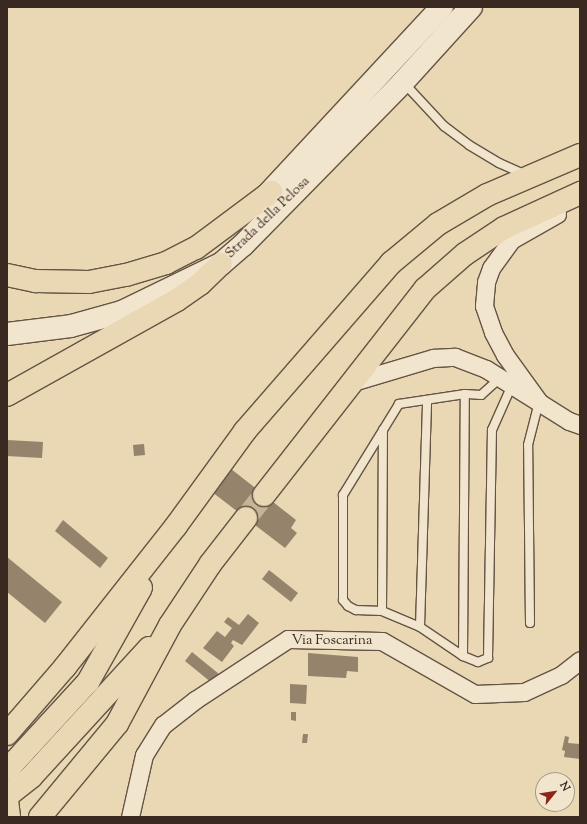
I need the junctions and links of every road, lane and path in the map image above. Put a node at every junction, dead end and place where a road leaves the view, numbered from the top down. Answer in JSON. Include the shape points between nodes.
{"nodes":[{"id":1,"x":442,"y":7,"type":"edge"},
{"id":2,"x":471,"y":7,"type":"edge"},
{"id":3,"x":403,"y":82,"type":"junction"},
{"id":4,"x":580,"y":155,"type":"edge"},
{"id":5,"x":528,"y":176,"type":"junction"},
{"id":6,"x":271,"y":192,"type":"junction"},
{"id":7,"x":580,"y":193,"type":"edge"},
{"id":8,"x":580,"y":201,"type":"edge"},
{"id":9,"x":221,"y":264,"type":"junction"},
{"id":10,"x":7,"y":275,"type":"edge"},
{"id":11,"x":7,"y":319,"type":"edge"},
{"id":12,"x":7,"y":334,"type":"edge"},
{"id":13,"x":506,"y":382,"type":"junction"},
{"id":14,"x":349,"y":383,"type":"junction"},
{"id":15,"x":465,"y":394,"type":"junction"},
{"id":16,"x":7,"y":395,"type":"edge"},
{"id":17,"x":427,"y":400,"type":"junction"},
{"id":18,"x":539,"y":402,"type":"junction"},
{"id":19,"x":580,"y":425,"type":"edge"},
{"id":20,"x":383,"y":430,"type":"junction"},
{"id":21,"x":264,"y":495,"type":"tunnel mouth"},
{"id":22,"x":246,"y":518,"type":"tunnel mouth"},
{"id":23,"x":176,"y":526,"type":"junction"},
{"id":24,"x":382,"y":611,"type":"junction"},
{"id":25,"x":530,"y":623,"type":"dead end"},
{"id":26,"x":170,"y":625,"type":"junction"},
{"id":27,"x":420,"y":627,"type":"junction"},
{"id":28,"x":463,"y":656,"type":"junction"},
{"id":29,"x":580,"y":660,"type":"edge"},
{"id":30,"x":7,"y":734,"type":"edge"},
{"id":31,"x":7,"y":770,"type":"edge"},
{"id":32,"x":7,"y":796,"type":"edge"},
{"id":33,"x":7,"y":800,"type":"edge"},
{"id":34,"x":9,"y":817,"type":"edge"},
{"id":35,"x":40,"y":817,"type":"edge"},
{"id":36,"x":130,"y":817,"type":"edge"}],
"edges":[{"from":1,"to":6,"type":"street","name":"Strada della Pelosa"},
{"from":2,"to":3,"type":"street","name":"Strada della Pelosa"},
{"from":3,"to":5,"type":"lane","via":[[444,126],[469,145]]},
{"from":3,"to":9,"type":"street","name":"Strada della Pelosa","via":[[243,245]]},
{"from":4,"to":5,"type":"highway"},
{"from":5,"to":23,"type":"highway","via":[[487,195],[438,224],[391,263],[245,431]]},
{"from":6,"to":10,"type":"highway","via":[[196,248],[166,263],[126,275],[89,282],[36,281]]},
{"from":6,"to":11,"type":"street","name":"Strada della Pelosa","via":[[222,241],[183,269],[121,300],[56,315]]},
{"from":7,"to":14,"type":"highway","via":[[504,228],[451,265],[410,306]]},
{"from":8,"to":18,"type":"street","via":[[511,240],[491,268],[486,282],[484,306],[493,332],[505,355]]},
{"from":9,"to":12,"type":"street","name":"Strada della Pelosa","via":[[122,312],[70,326]]},
{"from":9,"to":16,"type":"highway","via":[[200,284],[177,300]]},
{"from":13,"to":14,"type":"street","via":[[474,363],[455,357],[433,358]]},
{"from":13,"to":15,"type":"lane","via":[[481,395]]},
{"from":13,"to":18,"type":"street"},
{"from":13,"to":28,"type":"lane","via":[[492,430],[488,658],[478,662]]},
{"from":14,"to":21,"type":"highway"},
{"from":15,"to":17,"type":"lane"},
{"from":15,"to":28,"type":"lane"},
{"from":17,"to":20,"type":"lane","via":[[398,404]]},
{"from":17,"to":27,"type":"lane"},
{"from":18,"to":19,"type":"street"},
{"from":18,"to":25,"type":"lane","via":[[528,445]]},
{"from":20,"to":24,"type":"lane"},
{"from":20,"to":24,"type":"lane","via":[[343,495],[343,600],[356,610]]},
{"from":22,"to":26,"type":"highway"},
{"from":23,"to":30,"type":"highway","via":[[65,667]]},
{"from":23,"to":31,"type":"highway","via":[[88,682]]},
{"from":24,"to":27,"type":"lane"},
{"from":26,"to":32,"type":"highway","via":[[31,778]]},
{"from":26,"to":35,"type":"highway","via":[[117,724]]},
{"from":27,"to":28,"type":"lane"},
{"from":29,"to":36,"type":"street","name":"Via Foscarina","via":[[561,675],[524,692],[476,694],[382,641],[288,639],[195,700],[163,725],[144,755]]},
{"from":33,"to":34,"type":"highway"}]}
